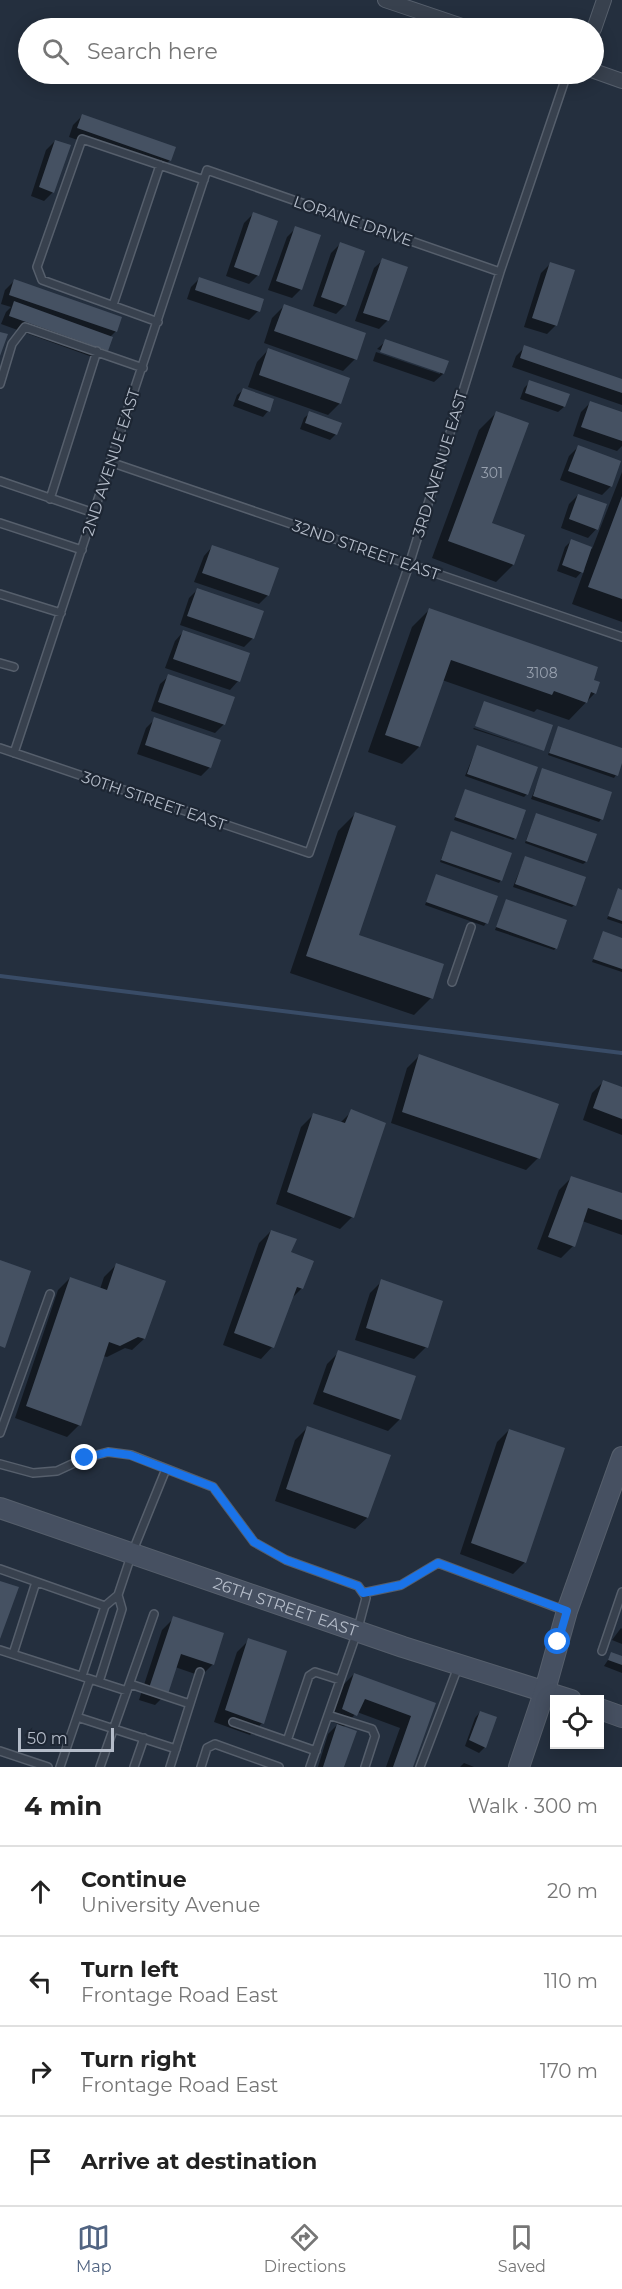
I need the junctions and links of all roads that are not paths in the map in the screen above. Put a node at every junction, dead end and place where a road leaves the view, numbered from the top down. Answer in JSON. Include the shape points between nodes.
{"nodes":[{"id":1,"x":384,"y":0,"type":"edge"},
{"id":2,"x":604,"y":0,"type":"edge"},
{"id":3,"x":438,"y":18,"type":"edge"},
{"id":4,"x":598,"y":18,"type":"edge"},
{"id":5,"x":604,"y":75,"type":"edge"},
{"id":6,"x":622,"y":81,"type":"edge"},
{"id":7,"x":564,"y":84,"type":"edge"},
{"id":8,"x":160,"y":165,"type":"junction"},
{"id":9,"x":207,"y":170,"type":"joint"},
{"id":10,"x":204,"y":180,"type":"junction"},
{"id":11,"x":500,"y":272,"type":"junction"},
{"id":12,"x":113,"y":305,"type":"junction"},
{"id":13,"x":158,"y":322,"type":"junction"},
{"id":14,"x":97,"y":351,"type":"junction"},
{"id":15,"x":143,"y":368,"type":"junction"},
{"id":16,"x":0,"y":384,"type":"edge"},
{"id":17,"x":110,"y":462,"type":"junction"},
{"id":18,"x":0,"y":481,"type":"edge"},
{"id":19,"x":50,"y":499,"type":"junction"},
{"id":20,"x":94,"y":513,"type":"junction"},
{"id":21,"x":0,"y":523,"type":"edge"},
{"id":22,"x":82,"y":550,"type":"junction"},
{"id":23,"x":409,"y":565,"type":"junction"},
{"id":24,"x":0,"y":594,"type":"edge"},
{"id":25,"x":61,"y":614,"type":"junction"},
{"id":26,"x":622,"y":637,"type":"edge"},
{"id":27,"x":0,"y":663,"type":"edge"},
{"id":28,"x":14,"y":667,"type":"dead end"},
{"id":29,"x":0,"y":748,"type":"edge"},
{"id":30,"x":14,"y":753,"type":"junction"},
{"id":31,"x":309,"y":853,"type":"joint"},
{"id":32,"x":471,"y":927,"type":"dead end"},
{"id":33,"x":452,"y":982,"type":"dead end"},
{"id":34,"x":50,"y":1294,"type":"dead end"},
{"id":35,"x":0,"y":1433,"type":"edge"},
{"id":36,"x":622,"y":1457,"type":"edge"},
{"id":37,"x":0,"y":1464,"type":"edge"},
{"id":38,"x":166,"y":1468,"type":"junction"},
{"id":39,"x":0,"y":1508,"type":"edge"},
{"id":40,"x":132,"y":1553,"type":"junction"},
{"id":41,"x":0,"y":1569,"type":"edge"},
{"id":42,"x":36,"y":1582,"type":"junction"},
{"id":43,"x":622,"y":1592,"type":"edge"},
{"id":44,"x":363,"y":1593,"type":"junction"},
{"id":45,"x":118,"y":1595,"type":"junction"},
{"id":46,"x":105,"y":1606,"type":"junction"},
{"id":47,"x":567,"y":1611,"type":"junction"},
{"id":48,"x":154,"y":1614,"type":"dead end"},
{"id":49,"x":357,"y":1632,"type":"junction"},
{"id":50,"x":0,"y":1650,"type":"edge"},
{"id":51,"x":602,"y":1651,"type":"dead end"},
{"id":52,"x":13,"y":1654,"type":"junction"},
{"id":53,"x":459,"y":1665,"type":"junction"},
{"id":54,"x":200,"y":1672,"type":"dead end"},
{"id":55,"x":86,"y":1678,"type":"junction"},
{"id":56,"x":340,"y":1680,"type":"junction"},
{"id":57,"x":99,"y":1682,"type":"junction"},
{"id":58,"x":128,"y":1688,"type":"junction"},
{"id":59,"x":545,"y":1690,"type":"junction"},
{"id":60,"x":558,"y":1695,"type":"edge"},
{"id":61,"x":190,"y":1704,"type":"junction"},
{"id":62,"x":604,"y":1710,"type":"edge"},
{"id":63,"x":328,"y":1715,"type":"junction"},
{"id":64,"x":77,"y":1717,"type":"junction"},
{"id":65,"x":622,"y":1717,"type":"edge"},
{"id":66,"x":233,"y":1722,"type":"dead end"},
{"id":67,"x":114,"y":1728,"type":"junction"},
{"id":68,"x":144,"y":1738,"type":"junction"},
{"id":69,"x":287,"y":1741,"type":"junction"},
{"id":70,"x":176,"y":1749,"type":"junction"},
{"id":71,"x":316,"y":1750,"type":"junction"},
{"id":72,"x":0,"y":1751,"type":"edge"},
{"id":73,"x":48,"y":1767,"type":"edge"},
{"id":74,"x":60,"y":1767,"type":"edge"},
{"id":75,"x":100,"y":1767,"type":"edge"},
{"id":76,"x":134,"y":1767,"type":"edge"},
{"id":77,"x":170,"y":1767,"type":"edge"},
{"id":78,"x":201,"y":1767,"type":"edge"},
{"id":79,"x":277,"y":1767,"type":"edge"},
{"id":80,"x":310,"y":1767,"type":"edge"},
{"id":81,"x":365,"y":1767,"type":"edge"},
{"id":82,"x":420,"y":1767,"type":"edge"},
{"id":83,"x":519,"y":1767,"type":"edge"}],
"edges":[{"from":1,"to":3,"type":"street"},
{"from":2,"to":4,"type":"street"},
{"from":5,"to":6,"type":"street"},
{"from":7,"to":11,"type":"lane","name":"3RD AVENUE EAST"},
{"from":8,"to":10,"type":"lane"},
{"from":8,"to":12,"type":"lane"},
{"from":8,"to":12,"type":"lane","via":[[82,139],[37,267],[42,280]]},
{"from":9,"to":10,"type":"lane","name":"2ND AVENUE EAST"},
{"from":9,"to":11,"type":"lane","name":"LORANE DRIVE"},
{"from":10,"to":13,"type":"lane","name":"2ND AVENUE EAST"},
{"from":11,"to":23,"type":"lane","name":"3RD AVENUE EAST"},
{"from":12,"to":13,"type":"lane"},
{"from":13,"to":15,"type":"lane","name":"2ND AVENUE EAST"},
{"from":14,"to":15,"type":"lane"},
{"from":14,"to":16,"type":"lane","via":[[25,327],[12,344]]},
{"from":14,"to":19,"type":"lane"},
{"from":15,"to":17,"type":"lane","name":"2ND AVENUE EAST"},
{"from":17,"to":20,"type":"lane","name":"2ND AVENUE EAST"},
{"from":17,"to":23,"type":"lane","name":"32ND STREET EAST"},
{"from":18,"to":19,"type":"lane"},
{"from":19,"to":20,"type":"lane"},
{"from":20,"to":22,"type":"lane","name":"2ND AVENUE EAST"},
{"from":21,"to":22,"type":"lane"},
{"from":22,"to":25,"type":"lane","name":"2ND AVENUE EAST"},
{"from":23,"to":26,"type":"lane","name":"32ND STREET EAST"},
{"from":23,"to":31,"type":"lane","name":"3RD AVENUE EAST"},
{"from":24,"to":25,"type":"lane"},
{"from":25,"to":30,"type":"lane","name":"2ND AVENUE EAST"},
{"from":27,"to":28,"type":"lane"},
{"from":29,"to":30,"type":"lane","name":"30TH STREET EAST"},
{"from":30,"to":31,"type":"lane","name":"30TH STREET EAST"},
{"from":32,"to":33,"type":"lane"},
{"from":34,"to":35,"type":"lane"},
{"from":36,"to":47,"type":"main road"},
{"from":37,"to":38,"type":"lane","via":[[33,1473],[57,1471],[108,1452]]},
{"from":38,"to":40,"type":"lane"},
{"from":38,"to":44,"type":"lane","via":[[213,1487],[254,1542],[286,1560],[358,1586]]},
{"from":39,"to":40,"type":"main road","name":"26TH STREET EAST"},
{"from":40,"to":45,"type":"lane"},
{"from":40,"to":49,"type":"main road","name":"26TH STREET EAST"},
{"from":41,"to":42,"type":"lane"},
{"from":42,"to":46,"type":"lane"},
{"from":42,"to":52,"type":"lane"},
{"from":43,"to":51,"type":"lane"},
{"from":44,"to":47,"type":"lane","via":[[401,1585],[438,1563]]},
{"from":44,"to":49,"type":"lane","via":[[366,1598]]},
{"from":45,"to":46,"type":"lane"},
{"from":45,"to":57,"type":"lane","via":[[122,1609]]},
{"from":46,"to":55,"type":"lane"},
{"from":47,"to":59,"type":"main road"},
{"from":48,"to":58,"type":"lane"},
{"from":49,"to":53,"type":"main road","name":"26TH STREET EAST"},
{"from":49,"to":56,"type":"lane"},
{"from":50,"to":52,"type":"lane"},
{"from":52,"to":55,"type":"lane"},
{"from":53,"to":59,"type":"main road","name":"26TH STREET EAST"},
{"from":53,"to":82,"type":"lane"},
{"from":54,"to":61,"type":"lane"},
{"from":55,"to":57,"type":"lane"},
{"from":55,"to":64,"type":"lane"},
{"from":56,"to":63,"type":"lane"},
{"from":56,"to":69,"type":"lane","via":[[315,1672],[309,1676]]},
{"from":57,"to":58,"type":"lane"},
{"from":58,"to":61,"type":"lane"},
{"from":58,"to":67,"type":"lane"},
{"from":59,"to":60,"type":"main road","name":"26TH STREET EAST"},
{"from":59,"to":83,"type":"main road"},
{"from":61,"to":70,"type":"lane"},
{"from":62,"to":65,"type":"main road"},
{"from":63,"to":71,"type":"lane"},
{"from":63,"to":81,"type":"lane","via":[[372,1729],[375,1736]]},
{"from":64,"to":67,"type":"lane"},
{"from":64,"to":74,"type":"lane"},
{"from":66,"to":69,"type":"lane"},
{"from":67,"to":68,"type":"lane"},
{"from":67,"to":75,"type":"lane"},
{"from":68,"to":70,"type":"lane"},
{"from":68,"to":76,"type":"lane"},
{"from":69,"to":71,"type":"lane"},
{"from":70,"to":77,"type":"lane"},
{"from":71,"to":80,"type":"lane"},
{"from":72,"to":73,"type":"lane"},
{"from":78,"to":79,"type":"lane","via":[[207,1748],[215,1744]]}]}
